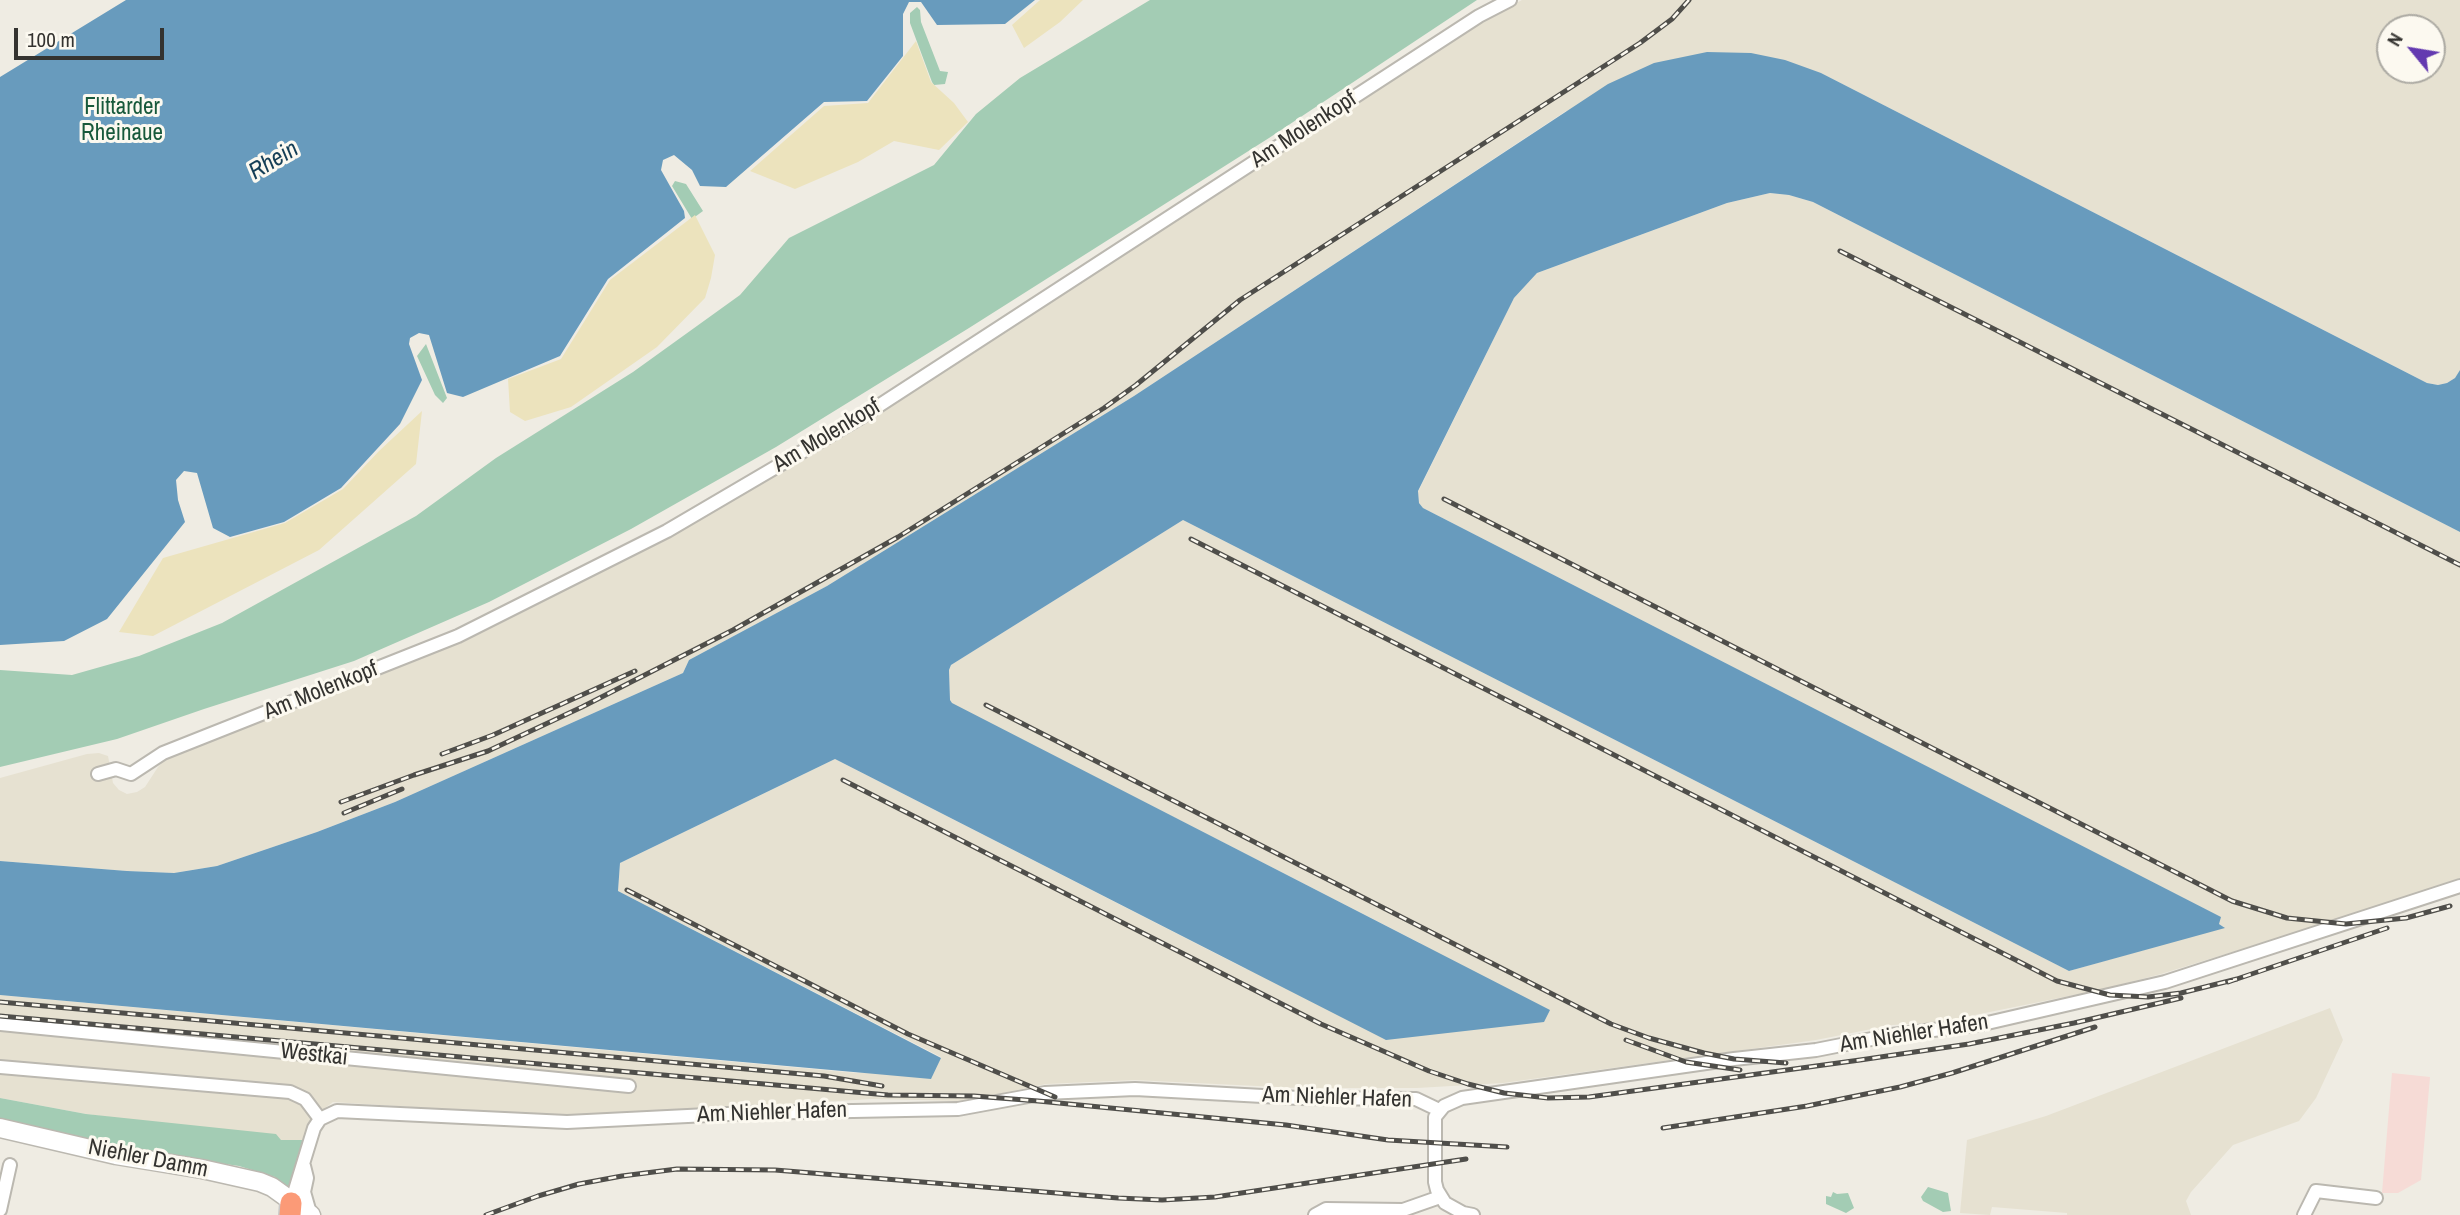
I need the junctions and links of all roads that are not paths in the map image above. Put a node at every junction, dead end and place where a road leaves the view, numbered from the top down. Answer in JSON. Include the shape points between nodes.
{"nodes":[{"id":1,"x":1510,"y":0,"type":"edge"},
{"id":2,"x":97,"y":774,"type":"dead end"},
{"id":3,"x":2460,"y":886,"type":"edge"},
{"id":4,"x":0,"y":1024,"type":"edge"},
{"id":5,"x":0,"y":1067,"type":"edge"},
{"id":6,"x":629,"y":1086,"type":"dead end"},
{"id":7,"x":1439,"y":1110,"type":"junction"},
{"id":8,"x":320,"y":1119,"type":"junction"},
{"id":9,"x":0,"y":1128,"type":"edge"},
{"id":10,"x":10,"y":1166,"type":"dead end"},
{"id":11,"x":304,"y":1166,"type":"junction"},
{"id":12,"x":1440,"y":1197,"type":"junction"},
{"id":13,"x":2376,"y":1198,"type":"dead end"},
{"id":14,"x":0,"y":1211,"type":"edge"},
{"id":15,"x":301,"y":1213,"type":"edge"},
{"id":16,"x":8,"y":1215,"type":"edge"},
{"id":17,"x":1315,"y":1215,"type":"edge"},
{"id":18,"x":1473,"y":1215,"type":"edge"},
{"id":19,"x":2304,"y":1215,"type":"edge"}],
"edges":[{"from":1,"to":2,"type":"street","name":"Am Molenkopf","via":[[863,416],[667,531],[457,636],[163,752],[131,774],[116,769]]},
{"from":3,"to":7,"type":"street","name":"Am Niehler Hafen","via":[[2165,982],[1983,1024],[1462,1098]]},
{"from":4,"to":6,"type":"street","name":"Westkai"},
{"from":5,"to":8,"type":"street","name":"Westkai","via":[[290,1092],[305,1099]]},
{"from":7,"to":8,"type":"street","name":"Am Niehler Hafen","via":[[1416,1099],[1135,1089],[1045,1093],[939,1110],[567,1122],[337,1111]]},
{"from":7,"to":12,"type":"street","via":[[1433,1134]]},
{"from":8,"to":11,"type":"street"},
{"from":9,"to":15,"type":"street","name":"Niehler Damm","via":[[260,1182]]},
{"from":10,"to":14,"type":"street"},
{"from":11,"to":15,"type":"street"},
{"from":11,"to":15,"type":"street","via":[[298,1176]]},
{"from":12,"to":17,"type":"street","via":[[1403,1210],[1326,1209]]},
{"from":12,"to":18,"type":"street","via":[[1452,1208]]},
{"from":13,"to":19,"type":"street","via":[[2316,1191]]},
{"from":14,"to":16,"type":"street"}]}
